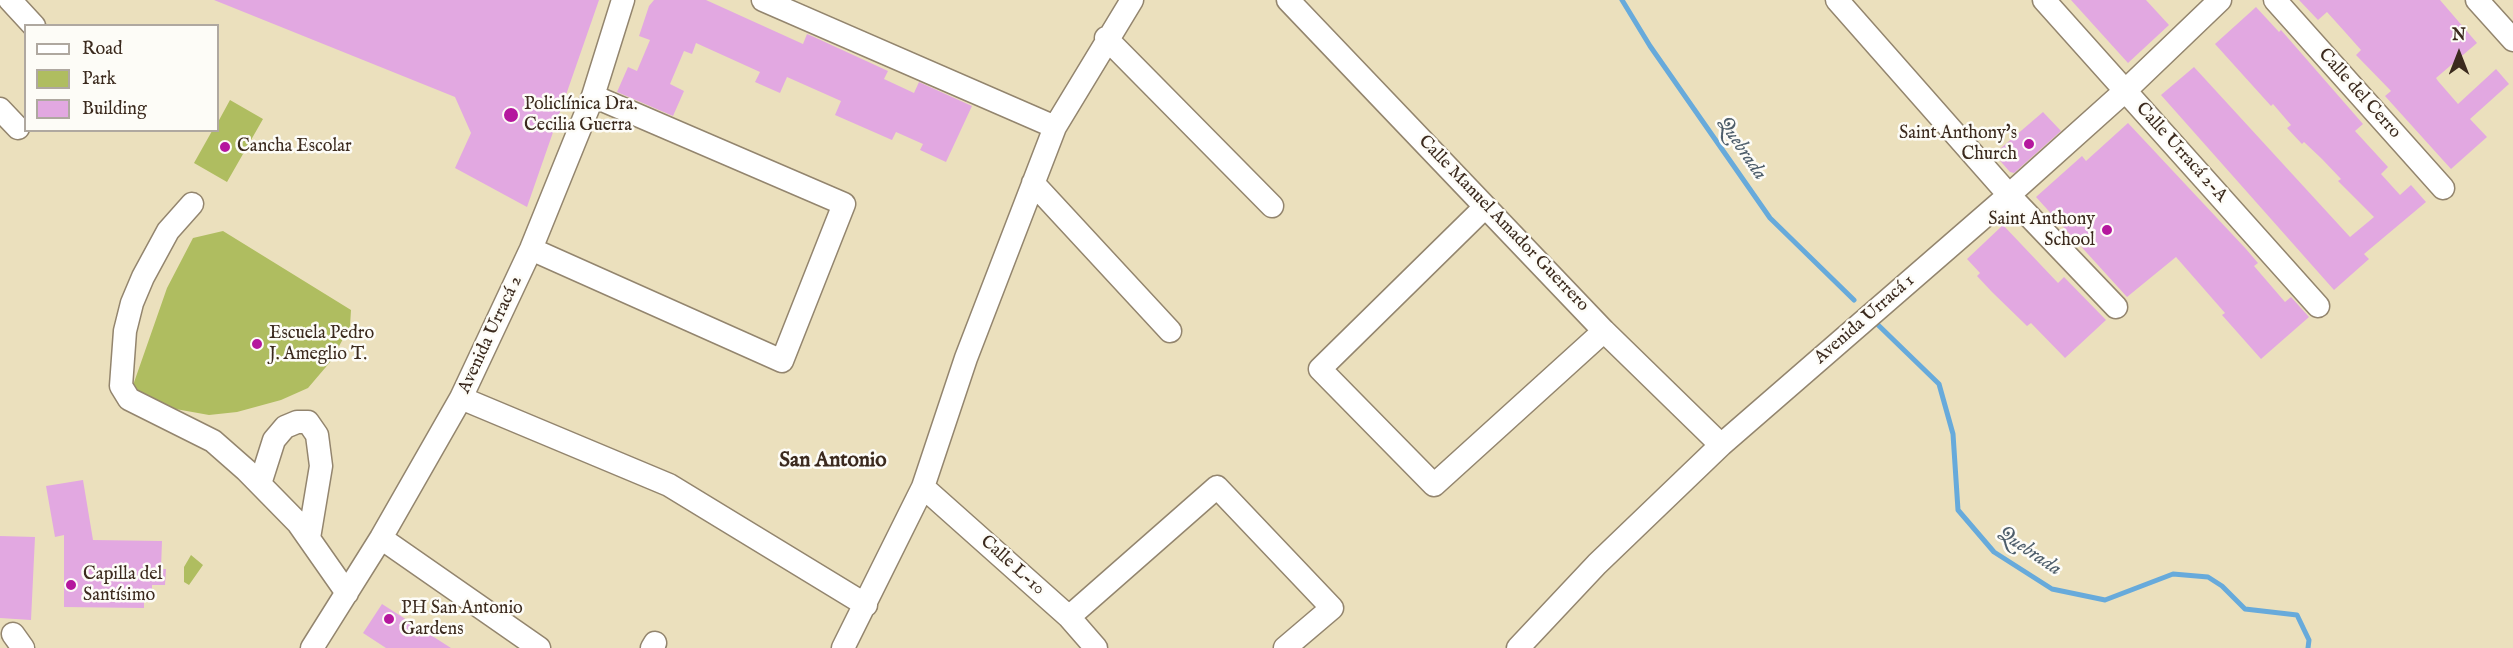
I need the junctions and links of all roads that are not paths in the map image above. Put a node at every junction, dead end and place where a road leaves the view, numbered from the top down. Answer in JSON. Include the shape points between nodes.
{"nodes":[{"id":1,"x":10,"y":0,"type":"edge"},
{"id":2,"x":623,"y":0,"type":"edge"},
{"id":3,"x":763,"y":0,"type":"edge"},
{"id":4,"x":1132,"y":0,"type":"edge"},
{"id":5,"x":1288,"y":0,"type":"edge"},
{"id":6,"x":1837,"y":0,"type":"edge"},
{"id":7,"x":2044,"y":0,"type":"edge"},
{"id":8,"x":2220,"y":0,"type":"edge"},
{"id":9,"x":2275,"y":0,"type":"edge"},
{"id":10,"x":2478,"y":0,"type":"edge"},
{"id":11,"x":32,"y":24,"type":"edge"},
{"id":12,"x":1106,"y":39,"type":"junction"},
{"id":13,"x":2513,"y":40,"type":"edge"},
{"id":14,"x":2125,"y":91,"type":"junction"},
{"id":15,"x":593,"y":96,"type":"junction"},
{"id":16,"x":0,"y":109,"type":"edge"},
{"id":17,"x":1055,"y":127,"type":"junction"},
{"id":18,"x":18,"y":128,"type":"dead end"},
{"id":19,"x":1033,"y":183,"type":"junction"},
{"id":20,"x":2443,"y":188,"type":"dead end"},
{"id":21,"x":2009,"y":195,"type":"junction"},
{"id":22,"x":192,"y":204,"type":"dead end"},
{"id":23,"x":1272,"y":206,"type":"dead end"},
{"id":24,"x":1485,"y":207,"type":"junction"},
{"id":25,"x":531,"y":249,"type":"junction"},
{"id":26,"x":2318,"y":306,"type":"dead end"},
{"id":27,"x":2116,"y":307,"type":"dead end"},
{"id":28,"x":1604,"y":330,"type":"junction"},
{"id":29,"x":1170,"y":331,"type":"dead end"},
{"id":30,"x":461,"y":398,"type":"junction"},
{"id":31,"x":1721,"y":445,"type":"junction"},
{"id":32,"x":260,"y":484,"type":"junction"},
{"id":33,"x":923,"y":488,"type":"junction"},
{"id":34,"x":309,"y":538,"type":"junction"},
{"id":35,"x":381,"y":538,"type":"junction"},
{"id":36,"x":347,"y":593,"type":"junction"},
{"id":37,"x":866,"y":605,"type":"junction"},
{"id":38,"x":1069,"y":617,"type":"junction"},
{"id":39,"x":312,"y":648,"type":"edge"},
{"id":40,"x":539,"y":648,"type":"edge"},
{"id":41,"x":843,"y":648,"type":"edge"},
{"id":42,"x":1096,"y":648,"type":"edge"},
{"id":43,"x":1285,"y":648,"type":"edge"},
{"id":44,"x":1518,"y":648,"type":"edge"}],
"edges":[{"from":1,"to":11,"type":"street"},
{"from":2,"to":15,"type":"street","name":"Avenida Urracá 2"},
{"from":3,"to":17,"type":"street"},
{"from":4,"to":12,"type":"street"},
{"from":5,"to":24,"type":"street","name":"Calle Manuel Amador Guerrero"},
{"from":6,"to":21,"type":"street"},
{"from":7,"to":14,"type":"street","name":"Calle Urracá 2-A"},
{"from":8,"to":14,"type":"street","name":"Avenida Urracá 1"},
{"from":9,"to":20,"type":"street","name":"Calle del Cerro"},
{"from":10,"to":13,"type":"street"},
{"from":12,"to":17,"type":"street"},
{"from":12,"to":23,"type":"street"},
{"from":14,"to":21,"type":"street","name":"Avenida Urracá 1"},
{"from":14,"to":26,"type":"street","name":"Calle Urracá 2-A"},
{"from":15,"to":25,"type":"street","name":"Avenida Urracá 2"},
{"from":15,"to":25,"type":"street","via":[[844,204],[782,361]]},
{"from":16,"to":18,"type":"street"},
{"from":17,"to":19,"type":"street"},
{"from":19,"to":29,"type":"street"},
{"from":19,"to":33,"type":"street","via":[[966,358]]},
{"from":21,"to":27,"type":"street"},
{"from":21,"to":31,"type":"street","name":"Avenida Urracá 1"},
{"from":22,"to":32,"type":"street","via":[[168,231],[132,303],[125,331],[121,386],[129,399],[213,441]]},
{"from":24,"to":28,"type":"street","name":"Calle Manuel Amador Guerrero"},
{"from":24,"to":28,"type":"street","via":[[1320,369],[1434,485]]},
{"from":25,"to":30,"type":"street","name":"Avenida Urracá 2"},
{"from":28,"to":31,"type":"street","name":"Calle Manuel Amador Guerrero"},
{"from":30,"to":35,"type":"street","name":"Avenida Urracá 2"},
{"from":30,"to":37,"type":"street","via":[[669,485]]},
{"from":31,"to":44,"type":"street","name":"Avenida Urracá 1","via":[[1597,564]]},
{"from":32,"to":34,"type":"street"},
{"from":32,"to":34,"type":"street","via":[[273,440],[285,427],[308,422],[317,435],[321,466]]},
{"from":33,"to":37,"type":"street"},
{"from":33,"to":38,"type":"street","name":"Calle L-10"},
{"from":34,"to":36,"type":"street"},
{"from":35,"to":36,"type":"street","name":"Avenida Urracá 2"},
{"from":35,"to":40,"type":"street"},
{"from":36,"to":39,"type":"street","name":"Avenida Urracá 2"},
{"from":37,"to":41,"type":"street"},
{"from":38,"to":42,"type":"street","name":"Calle L-10"},
{"from":38,"to":43,"type":"street","via":[[1216,487],[1332,608]]}]}
